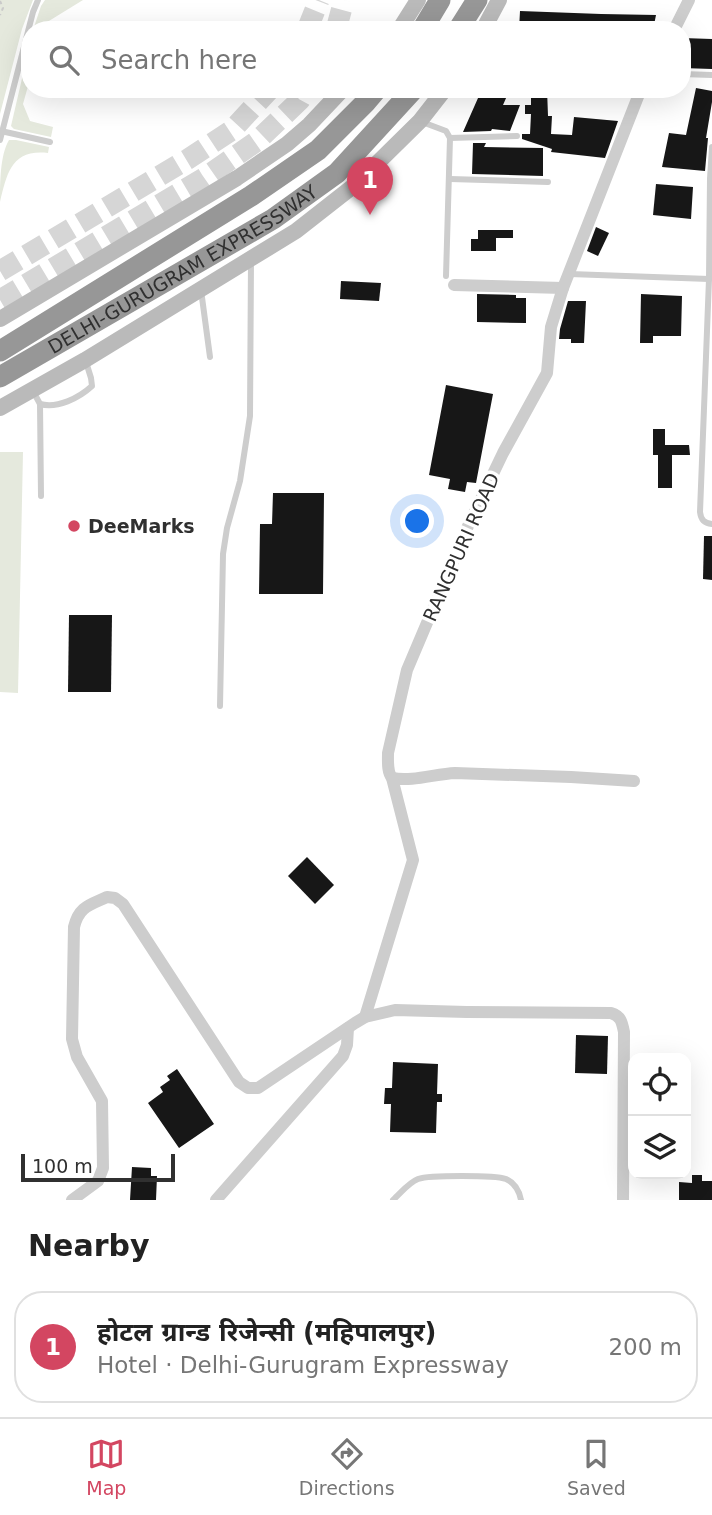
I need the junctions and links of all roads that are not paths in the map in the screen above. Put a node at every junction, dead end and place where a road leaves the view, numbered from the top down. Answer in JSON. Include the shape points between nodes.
{"nodes":[{"id":1,"x":38,"y":0,"type":"edge"},
{"id":2,"x":418,"y":0,"type":"edge"},
{"id":3,"x":440,"y":0,"type":"edge"},
{"id":4,"x":499,"y":0,"type":"edge"},
{"id":5,"x":689,"y":0,"type":"edge"},
{"id":6,"x":479,"y":2,"type":"edge"},
{"id":7,"x":31,"y":21,"type":"edge"},
{"id":8,"x":404,"y":21,"type":"edge"},
{"id":9,"x":427,"y":21,"type":"edge"},
{"id":10,"x":465,"y":21,"type":"edge"},
{"id":11,"x":488,"y":21,"type":"edge"},
{"id":12,"x":678,"y":21,"type":"edge"},
{"id":13,"x":21,"y":57,"type":"edge"},
{"id":14,"x":691,"y":74,"type":"edge"},
{"id":15,"x":712,"y":75,"type":"edge"},
{"id":16,"x":334,"y":98,"type":"edge"},
{"id":17,"x":369,"y":98,"type":"edge"},
{"id":18,"x":406,"y":98,"type":"edge"},
{"id":19,"x":438,"y":98,"type":"edge"},
{"id":20,"x":638,"y":98,"type":"edge"},
{"id":21,"x":420,"y":121,"type":"junction"},
{"id":22,"x":1,"y":131,"type":"edge"},
{"id":23,"x":517,"y":136,"type":"dead end"},
{"id":24,"x":450,"y":138,"type":"junction"},
{"id":25,"x":0,"y":140,"type":"edge"},
{"id":26,"x":50,"y":142,"type":"dead end"},
{"id":27,"x":712,"y":147,"type":"edge"},
{"id":28,"x":450,"y":179,"type":"junction"},
{"id":29,"x":548,"y":182,"type":"dead end"},
{"id":30,"x":251,"y":258,"type":"junction"},
{"id":31,"x":570,"y":274,"type":"junction"},
{"id":32,"x":709,"y":279,"type":"junction"},
{"id":33,"x":450,"y":280,"type":"joint"},
{"id":34,"x":563,"y":288,"type":"junction"},
{"id":35,"x":200,"y":289,"type":"junction"},
{"id":36,"x":0,"y":319,"type":"edge"},
{"id":37,"x":0,"y":351,"type":"edge"},
{"id":38,"x":210,"y":357,"type":"dead end"},
{"id":39,"x":85,"y":360,"type":"junction"},
{"id":40,"x":0,"y":377,"type":"edge"},
{"id":41,"x":36,"y":397,"type":"junction"},
{"id":42,"x":0,"y":408,"type":"edge"},
{"id":43,"x":41,"y":496,"type":"dead end"},
{"id":44,"x":712,"y":524,"type":"edge"},
{"id":45,"x":220,"y":706,"type":"dead end"},
{"id":46,"x":392,"y":778,"type":"junction"},
{"id":47,"x":634,"y":781,"type":"dead end"},
{"id":48,"x":365,"y":1017,"type":"junction"},
{"id":49,"x":348,"y":1028,"type":"junction"},
{"id":50,"x":72,"y":1200,"type":"edge"},
{"id":51,"x":216,"y":1200,"type":"edge"},
{"id":52,"x":393,"y":1200,"type":"edge"},
{"id":53,"x":521,"y":1200,"type":"edge"},
{"id":54,"x":623,"y":1200,"type":"edge"}],
"edges":[{"from":1,"to":7,"type":"lane"},
{"from":2,"to":8,"type":"main road"},
{"from":3,"to":9,"type":"highway"},
{"from":4,"to":11,"type":"main road"},
{"from":5,"to":12,"type":"street"},
{"from":6,"to":10,"type":"highway"},
{"from":13,"to":22,"type":"lane"},
{"from":14,"to":15,"type":"lane"},
{"from":16,"to":36,"type":"main road","via":[[287,144],[237,178]]},
{"from":17,"to":37,"type":"highway","name":"DELHI-GURUGRAM EXPRESSWAY","via":[[318,150],[251,197]]},
{"from":18,"to":40,"type":"highway","name":"DELHI-GURUGRAM EXPRESSWAY","via":[[337,173],[272,219]]},
{"from":19,"to":21,"type":"main road"},
{"from":20,"to":31,"type":"street","name":"RANGPURI ROAD"},
{"from":21,"to":24,"type":"lane","via":[[446,131]]},
{"from":21,"to":30,"type":"main road","via":[[356,184],[296,231]]},
{"from":22,"to":25,"type":"lane"},
{"from":22,"to":26,"type":"lane"},
{"from":23,"to":24,"type":"lane"},
{"from":24,"to":28,"type":"lane"},
{"from":27,"to":32,"type":"lane"},
{"from":28,"to":29,"type":"lane"},
{"from":28,"to":33,"type":"lane"},
{"from":30,"to":35,"type":"main road"},
{"from":30,"to":45,"type":"lane","via":[[250,416],[239,488],[225,537]]},
{"from":31,"to":32,"type":"lane"},
{"from":31,"to":34,"type":"street","name":"RANGPURI ROAD"},
{"from":32,"to":44,"type":"lane","via":[[700,512],[701,519]]},
{"from":33,"to":34,"type":"street"},
{"from":34,"to":46,"type":"street","name":"RANGPURI ROAD","via":[[550,331],[547,373],[503,453],[407,670],[388,754]]},
{"from":35,"to":38,"type":"lane"},
{"from":35,"to":39,"type":"main road"},
{"from":39,"to":41,"type":"main road"},
{"from":39,"to":41,"type":"lane","via":[[92,386],[78,397],[47,406]]},
{"from":41,"to":42,"type":"main road"},
{"from":41,"to":43,"type":"lane"},
{"from":46,"to":47,"type":"street","via":[[455,773]]},
{"from":46,"to":48,"type":"street","name":"RANGPURI ROAD","via":[[413,860]]},
{"from":48,"to":49,"type":"street"},
{"from":48,"to":54,"type":"street","via":[[395,1010],[617,1015],[624,1032]]},
{"from":49,"to":50,"type":"street","via":[[258,1088],[248,1088],[239,1082],[123,904],[107,897],[83,908],[74,927],[72,1039],[102,1101],[103,1168],[99,1181]]},
{"from":49,"to":51,"type":"street","via":[[343,1056]]},
{"from":52,"to":53,"type":"lane","via":[[419,1179],[491,1177],[514,1184]]}]}
